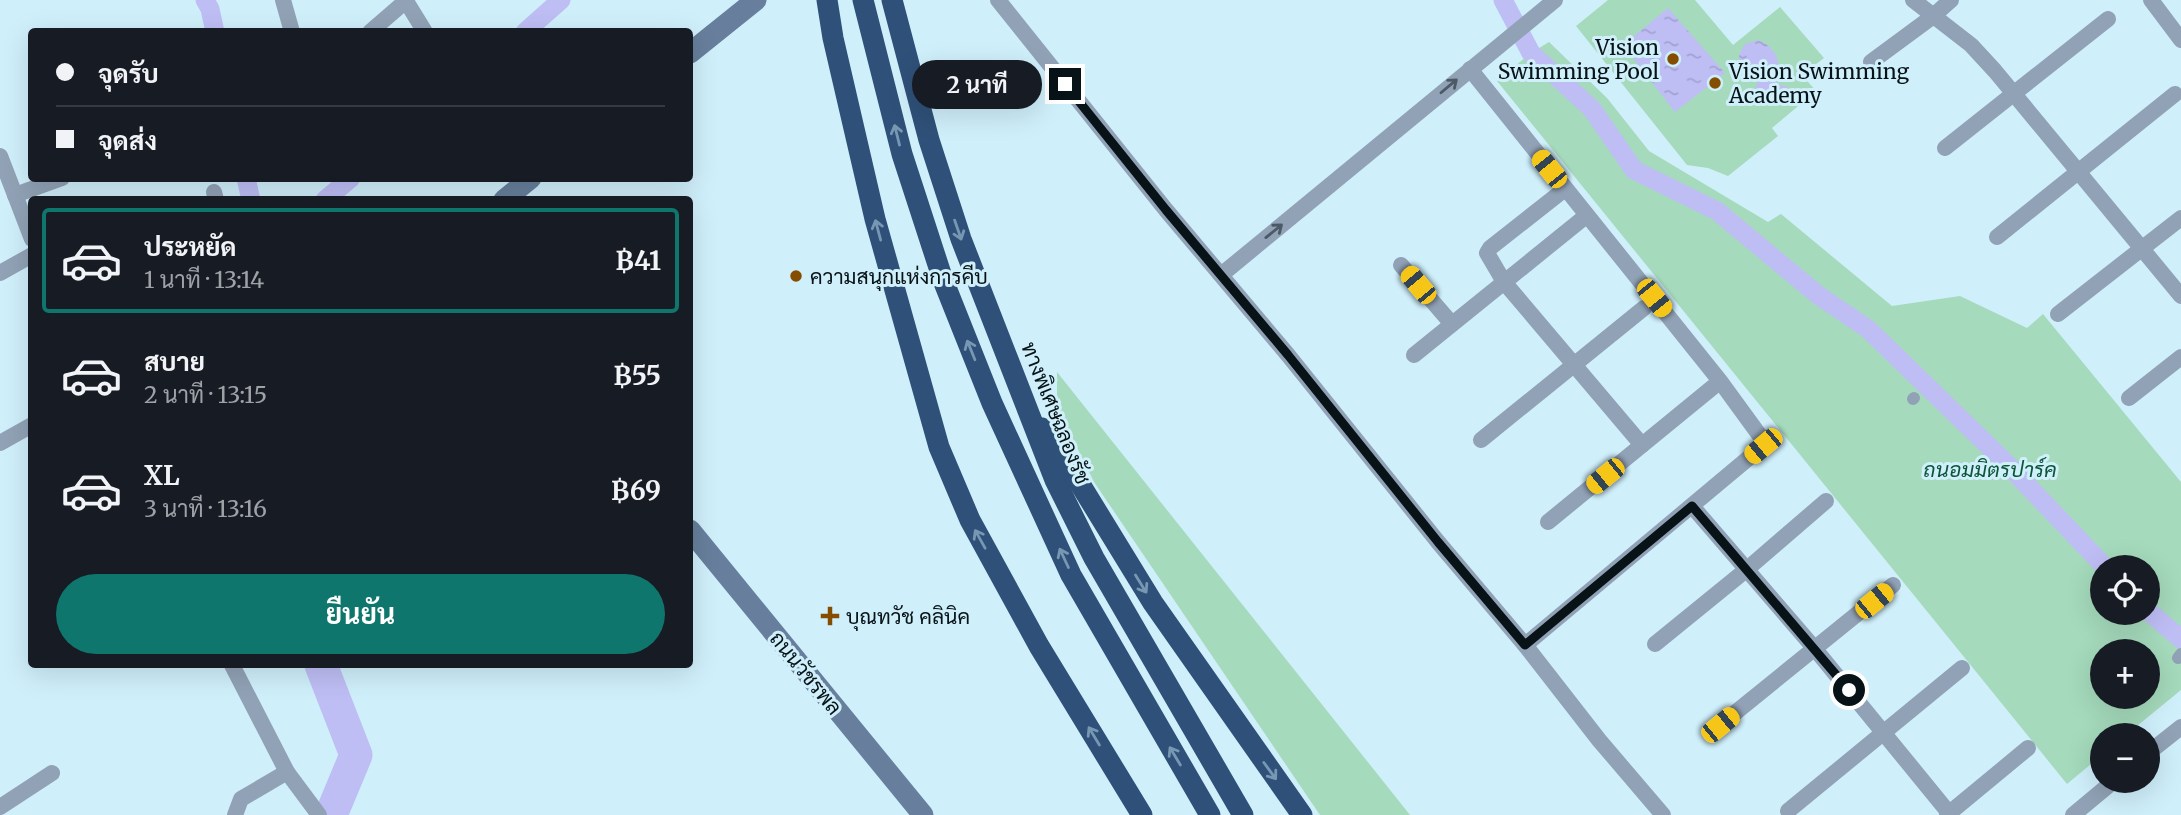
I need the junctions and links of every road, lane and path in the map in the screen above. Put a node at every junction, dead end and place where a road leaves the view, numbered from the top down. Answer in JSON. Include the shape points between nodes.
{"nodes":[{"id":1,"x":283,"y":0,"type":"edge"},
{"id":2,"x":407,"y":0,"type":"edge"},
{"id":3,"x":756,"y":0,"type":"edge"},
{"id":4,"x":827,"y":0,"type":"edge"},
{"id":5,"x":863,"y":0,"type":"edge"},
{"id":6,"x":892,"y":0,"type":"edge"},
{"id":7,"x":998,"y":0,"type":"edge"},
{"id":8,"x":1555,"y":0,"type":"edge"},
{"id":9,"x":1913,"y":0,"type":"edge"},
{"id":10,"x":1951,"y":0,"type":"edge"},
{"id":11,"x":2151,"y":0,"type":"edge"},
{"id":12,"x":1932,"y":17,"type":"junction"},
{"id":13,"x":2108,"y":19,"type":"dead end"},
{"id":14,"x":291,"y":28,"type":"edge"},
{"id":15,"x":375,"y":28,"type":"edge"},
{"id":16,"x":423,"y":28,"type":"edge"},
{"id":17,"x":2181,"y":40,"type":"edge"},
{"id":18,"x":693,"y":51,"type":"edge"},
{"id":19,"x":1871,"y":62,"type":"dead end"},
{"id":20,"x":1470,"y":69,"type":"junction"},
{"id":21,"x":2014,"y":93,"type":"junction"},
{"id":22,"x":2175,"y":94,"type":"dead end"},
{"id":23,"x":1945,"y":148,"type":"dead end"},
{"id":24,"x":0,"y":156,"type":"edge"},
{"id":25,"x":2079,"y":171,"type":"junction"},
{"id":26,"x":51,"y":182,"type":"edge"},
{"id":27,"x":523,"y":182,"type":"edge"},
{"id":28,"x":1565,"y":189,"type":"junction"},
{"id":29,"x":15,"y":195,"type":"junction"},
{"id":30,"x":508,"y":196,"type":"edge"},
{"id":31,"x":1586,"y":216,"type":"junction"},
{"id":32,"x":2181,"y":218,"type":"edge"},
{"id":33,"x":28,"y":229,"type":"edge"},
{"id":34,"x":1997,"y":237,"type":"dead end"},
{"id":35,"x":2142,"y":248,"type":"junction"},
{"id":36,"x":28,"y":258,"type":"edge"},
{"id":37,"x":1401,"y":265,"type":"dead end"},
{"id":38,"x":0,"y":273,"type":"edge"},
{"id":39,"x":1221,"y":275,"type":"junction"},
{"id":40,"x":1504,"y":282,"type":"junction"},
{"id":41,"x":2181,"y":296,"type":"edge"},
{"id":42,"x":1644,"y":308,"type":"dead end"},
{"id":43,"x":2058,"y":314,"type":"dead end"},
{"id":44,"x":1452,"y":324,"type":"junction"},
{"id":45,"x":1414,"y":355,"type":"dead end"},
{"id":46,"x":2181,"y":357,"type":"edge"},
{"id":47,"x":1574,"y":364,"type":"junction"},
{"id":48,"x":1713,"y":387,"type":"dead end"},
{"id":49,"x":2129,"y":398,"type":"dead end"},
{"id":50,"x":1024,"y":404,"type":"junction"},
{"id":51,"x":28,"y":427,"type":"edge"},
{"id":52,"x":1481,"y":440,"type":"dead end"},
{"id":53,"x":0,"y":443,"type":"edge"},
{"id":54,"x":1642,"y":445,"type":"junction"},
{"id":55,"x":1826,"y":501,"type":"dead end"},
{"id":56,"x":1692,"y":506,"type":"junction"},
{"id":57,"x":1548,"y":522,"type":"dead end"},
{"id":58,"x":693,"y":534,"type":"edge"},
{"id":59,"x":1746,"y":570,"type":"junction"},
{"id":60,"x":1894,"y":584,"type":"dead end"},
{"id":61,"x":1655,"y":644,"type":"dead end"},
{"id":62,"x":1525,"y":645,"type":"junction"},
{"id":63,"x":1815,"y":649,"type":"junction"},
{"id":64,"x":1962,"y":667,"type":"dead end"},
{"id":65,"x":234,"y":668,"type":"edge"},
{"id":66,"x":1720,"y":725,"type":"dead end"},
{"id":67,"x":2181,"y":727,"type":"edge"},
{"id":68,"x":1884,"y":731,"type":"junction"},
{"id":69,"x":2160,"y":744,"type":"edge"},
{"id":70,"x":2028,"y":748,"type":"dead end"},
{"id":71,"x":287,"y":772,"type":"junction"},
{"id":72,"x":52,"y":773,"type":"dead end"},
{"id":73,"x":2099,"y":793,"type":"edge"},
{"id":74,"x":0,"y":807,"type":"edge"},
{"id":75,"x":1788,"y":811,"type":"dead end"},
{"id":76,"x":1948,"y":814,"type":"edge"},
{"id":77,"x":235,"y":815,"type":"edge"},
{"id":78,"x":319,"y":815,"type":"edge"},
{"id":79,"x":923,"y":815,"type":"edge"},
{"id":80,"x":1142,"y":815,"type":"edge"},
{"id":81,"x":1210,"y":815,"type":"edge"},
{"id":82,"x":1243,"y":815,"type":"edge"},
{"id":83,"x":1301,"y":815,"type":"edge"},
{"id":84,"x":1663,"y":815,"type":"edge"},
{"id":85,"x":2073,"y":815,"type":"edge"}],
"edges":[{"from":1,"to":14,"type":"street"},
{"from":2,"to":15,"type":"street"},
{"from":2,"to":16,"type":"street"},
{"from":3,"to":18,"type":"main road"},
{"from":80,"to":4,"type":"highway","one_way":true,"via":[[1039,646],[970,520],[939,447],[875,219]]},
{"from":81,"to":5,"type":"highway","one_way":true,"via":[[1072,575],[992,403],[943,280],[906,166]]},
{"from":6,"to":50,"type":"highway","name":"ทางพิเศษฉลองรัช","one_way":true,"via":[[929,141],[961,239]]},
{"from":7,"to":39,"type":"street"},
{"from":8,"to":20,"type":"street"},
{"from":9,"to":12,"type":"street"},
{"from":10,"to":12,"type":"street"},
{"from":11,"to":17,"type":"street"},
{"from":12,"to":19,"type":"street"},
{"from":12,"to":21,"type":"street","via":[[1971,45]]},
{"from":13,"to":21,"type":"street"},
{"from":20,"to":28,"type":"street"},
{"from":39,"to":20,"type":"street","one_way":true},
{"from":21,"to":23,"type":"street"},
{"from":21,"to":25,"type":"street"},
{"from":22,"to":25,"type":"street"},
{"from":24,"to":29,"type":"street"},
{"from":25,"to":34,"type":"street"},
{"from":25,"to":35,"type":"street"},
{"from":26,"to":29,"type":"street"},
{"from":27,"to":30,"type":"main road"},
{"from":28,"to":31,"type":"street"},
{"from":28,"to":40,"type":"street","via":[[1488,251]]},
{"from":29,"to":33,"type":"street"},
{"from":31,"to":40,"type":"street"},
{"from":31,"to":56,"type":"street","via":[[1763,440],[1763,446]]},
{"from":32,"to":35,"type":"street"},
{"from":35,"to":41,"type":"street"},
{"from":35,"to":43,"type":"street"},
{"from":36,"to":38,"type":"street"},
{"from":37,"to":44,"type":"street"},
{"from":39,"to":62,"type":"street"},
{"from":40,"to":44,"type":"street"},
{"from":40,"to":47,"type":"street"},
{"from":42,"to":47,"type":"street"},
{"from":44,"to":45,"type":"street"},
{"from":46,"to":49,"type":"street"},
{"from":47,"to":52,"type":"street"},
{"from":47,"to":54,"type":"street"},
{"from":48,"to":54,"type":"street"},
{"from":50,"to":82,"type":"highway","name":"ทางพิเศษฉลองรัช","via":[[1094,558]]},
{"from":50,"to":83,"type":"highway","one_way":true,"via":[[1060,453],[1153,603]]},
{"from":51,"to":53,"type":"street"},
{"from":54,"to":57,"type":"street"},
{"from":55,"to":59,"type":"street"},
{"from":56,"to":59,"type":"street"},
{"from":56,"to":62,"type":"street"},
{"from":58,"to":79,"type":"main road","name":"ถนนวัชรพล"},
{"from":59,"to":61,"type":"street"},
{"from":59,"to":63,"type":"street"},
{"from":60,"to":63,"type":"street"},
{"from":62,"to":84,"type":"street"},
{"from":63,"to":66,"type":"street"},
{"from":63,"to":68,"type":"street"},
{"from":64,"to":68,"type":"street"},
{"from":65,"to":71,"type":"street"},
{"from":67,"to":69,"type":"street"},
{"from":68,"to":75,"type":"street"},
{"from":68,"to":76,"type":"street"},
{"from":70,"to":76,"type":"street"},
{"from":71,"to":77,"type":"street","via":[[241,799]]},
{"from":71,"to":78,"type":"street"},
{"from":72,"to":74,"type":"street"},
{"from":73,"to":85,"type":"street"}]}
